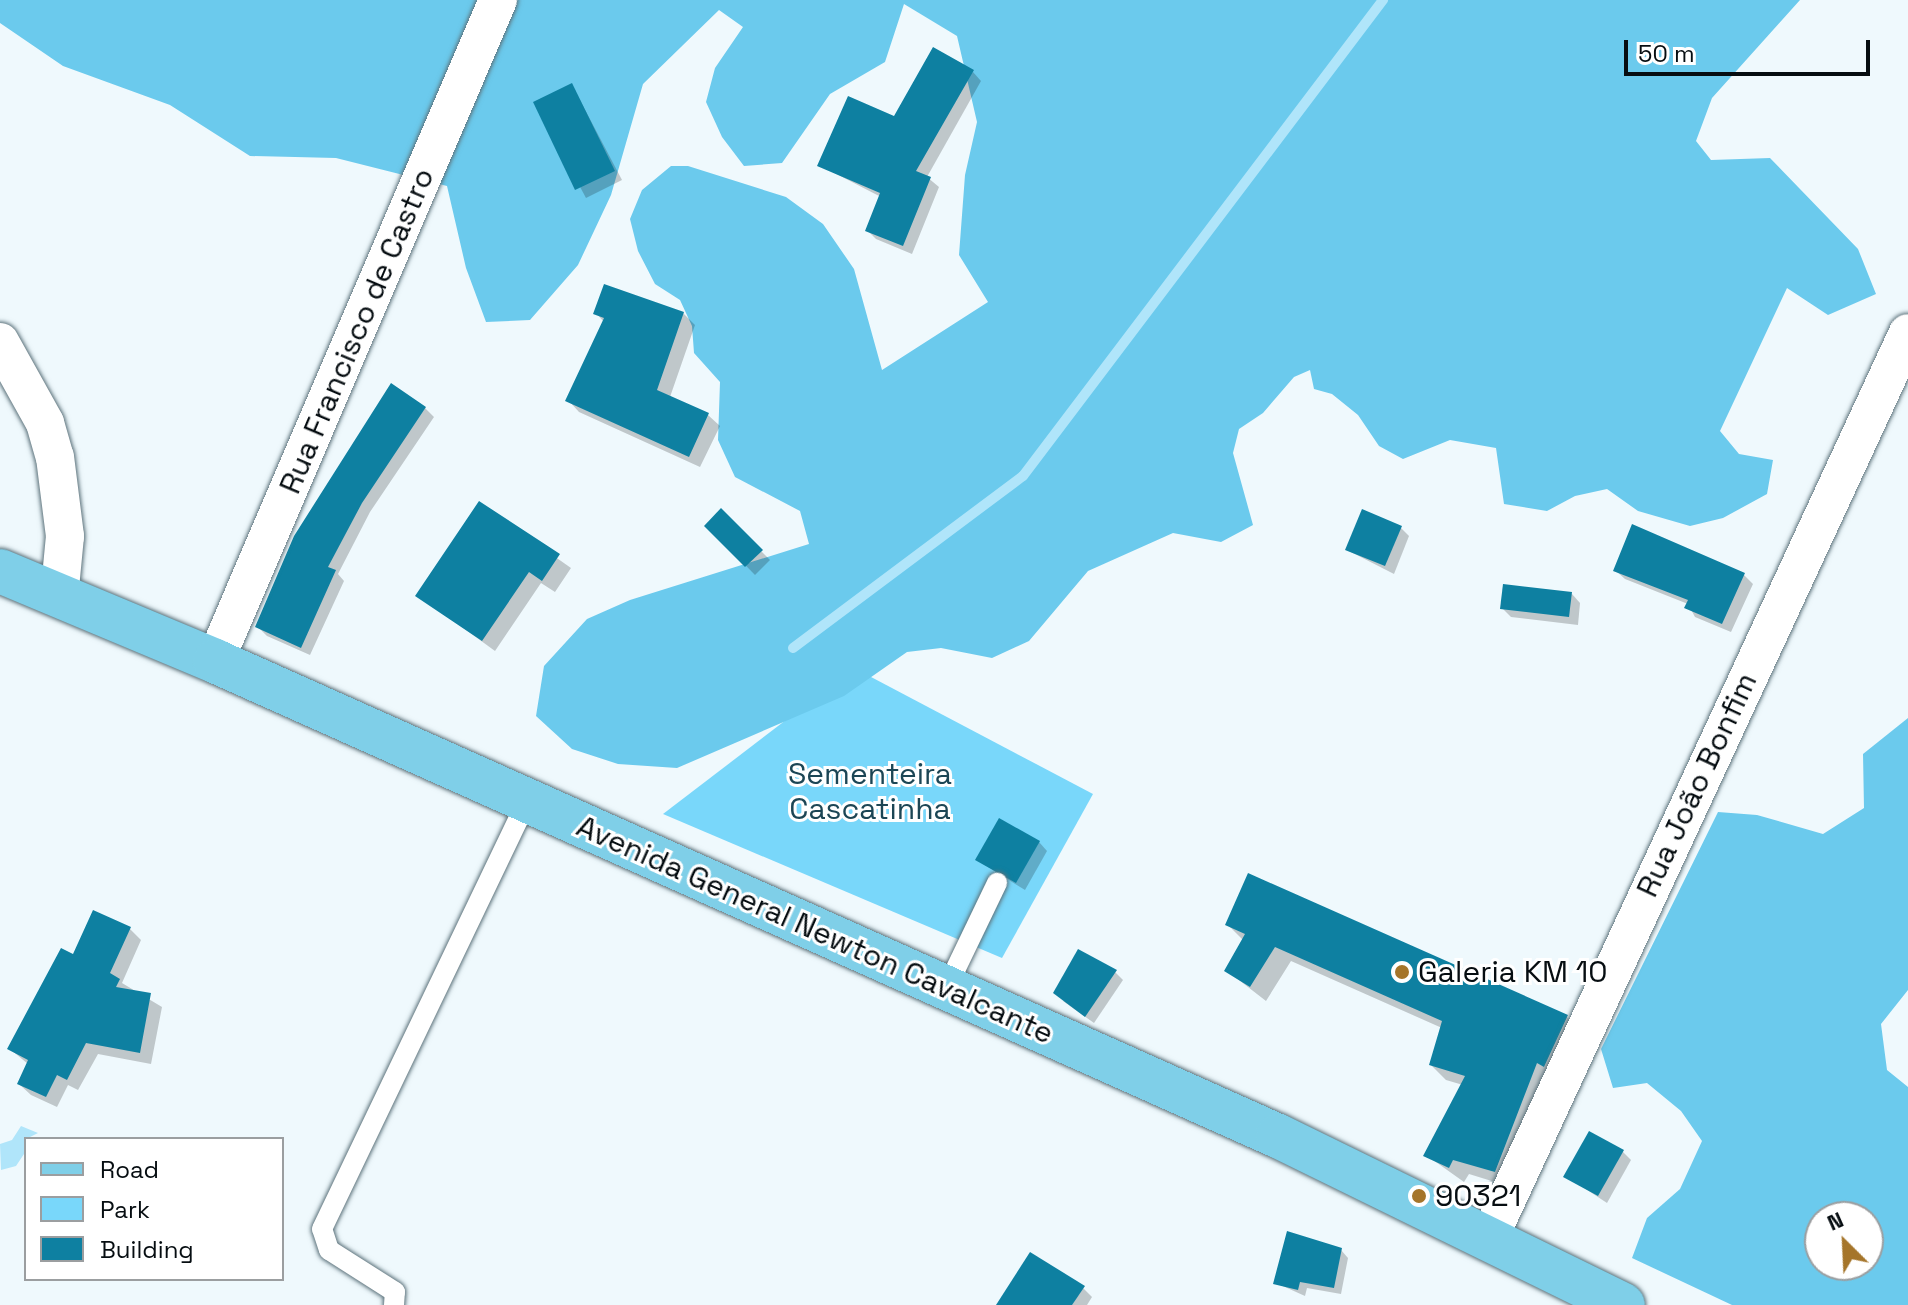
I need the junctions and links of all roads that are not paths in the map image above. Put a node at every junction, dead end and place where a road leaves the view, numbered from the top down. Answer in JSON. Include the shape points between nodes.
{"nodes":[{"id":1,"x":498,"y":0,"type":"edge"},
{"id":2,"x":1908,"y":333,"type":"edge"},
{"id":3,"x":0,"y":342,"type":"edge"},
{"id":4,"x":0,"y":571,"type":"edge"},
{"id":5,"x":59,"y":598,"type":"junction"},
{"id":6,"x":215,"y":661,"type":"junction"},
{"id":7,"x":527,"y":801,"type":"junction"},
{"id":8,"x":997,"y":883,"type":"dead end"},
{"id":9,"x":946,"y":989,"type":"junction"},
{"id":10,"x":1489,"y":1238,"type":"junction"},
{"id":11,"x":1608,"y":1302,"type":"edge"},
{"id":12,"x":394,"y":1305,"type":"edge"}],
"edges":[{"from":1,"to":6,"type":"street","name":"Rua Francisco de Castro"},
{"from":2,"to":10,"type":"street","name":"Rua João Bonfim"},
{"from":3,"to":5,"type":"street","via":[[45,423],[55,457],[65,536]]},
{"from":4,"to":5,"type":"main road","name":"Avenida General Newton Cavalcante"},
{"from":5,"to":6,"type":"main road","name":"Avenida General Newton Cavalcante"},
{"from":6,"to":7,"type":"main road","name":"Avenida General Newton Cavalcante"},
{"from":7,"to":9,"type":"main road","name":"Avenida General Newton Cavalcante"},
{"from":7,"to":12,"type":"lane","via":[[322,1229],[329,1250],[395,1292]]},
{"from":8,"to":9,"type":"lane"},
{"from":9,"to":10,"type":"main road","name":"Avenida General Newton Cavalcante","via":[[1278,1136]]},
{"from":10,"to":11,"type":"main road","name":"Avenida General Newton Cavalcante"}]}
